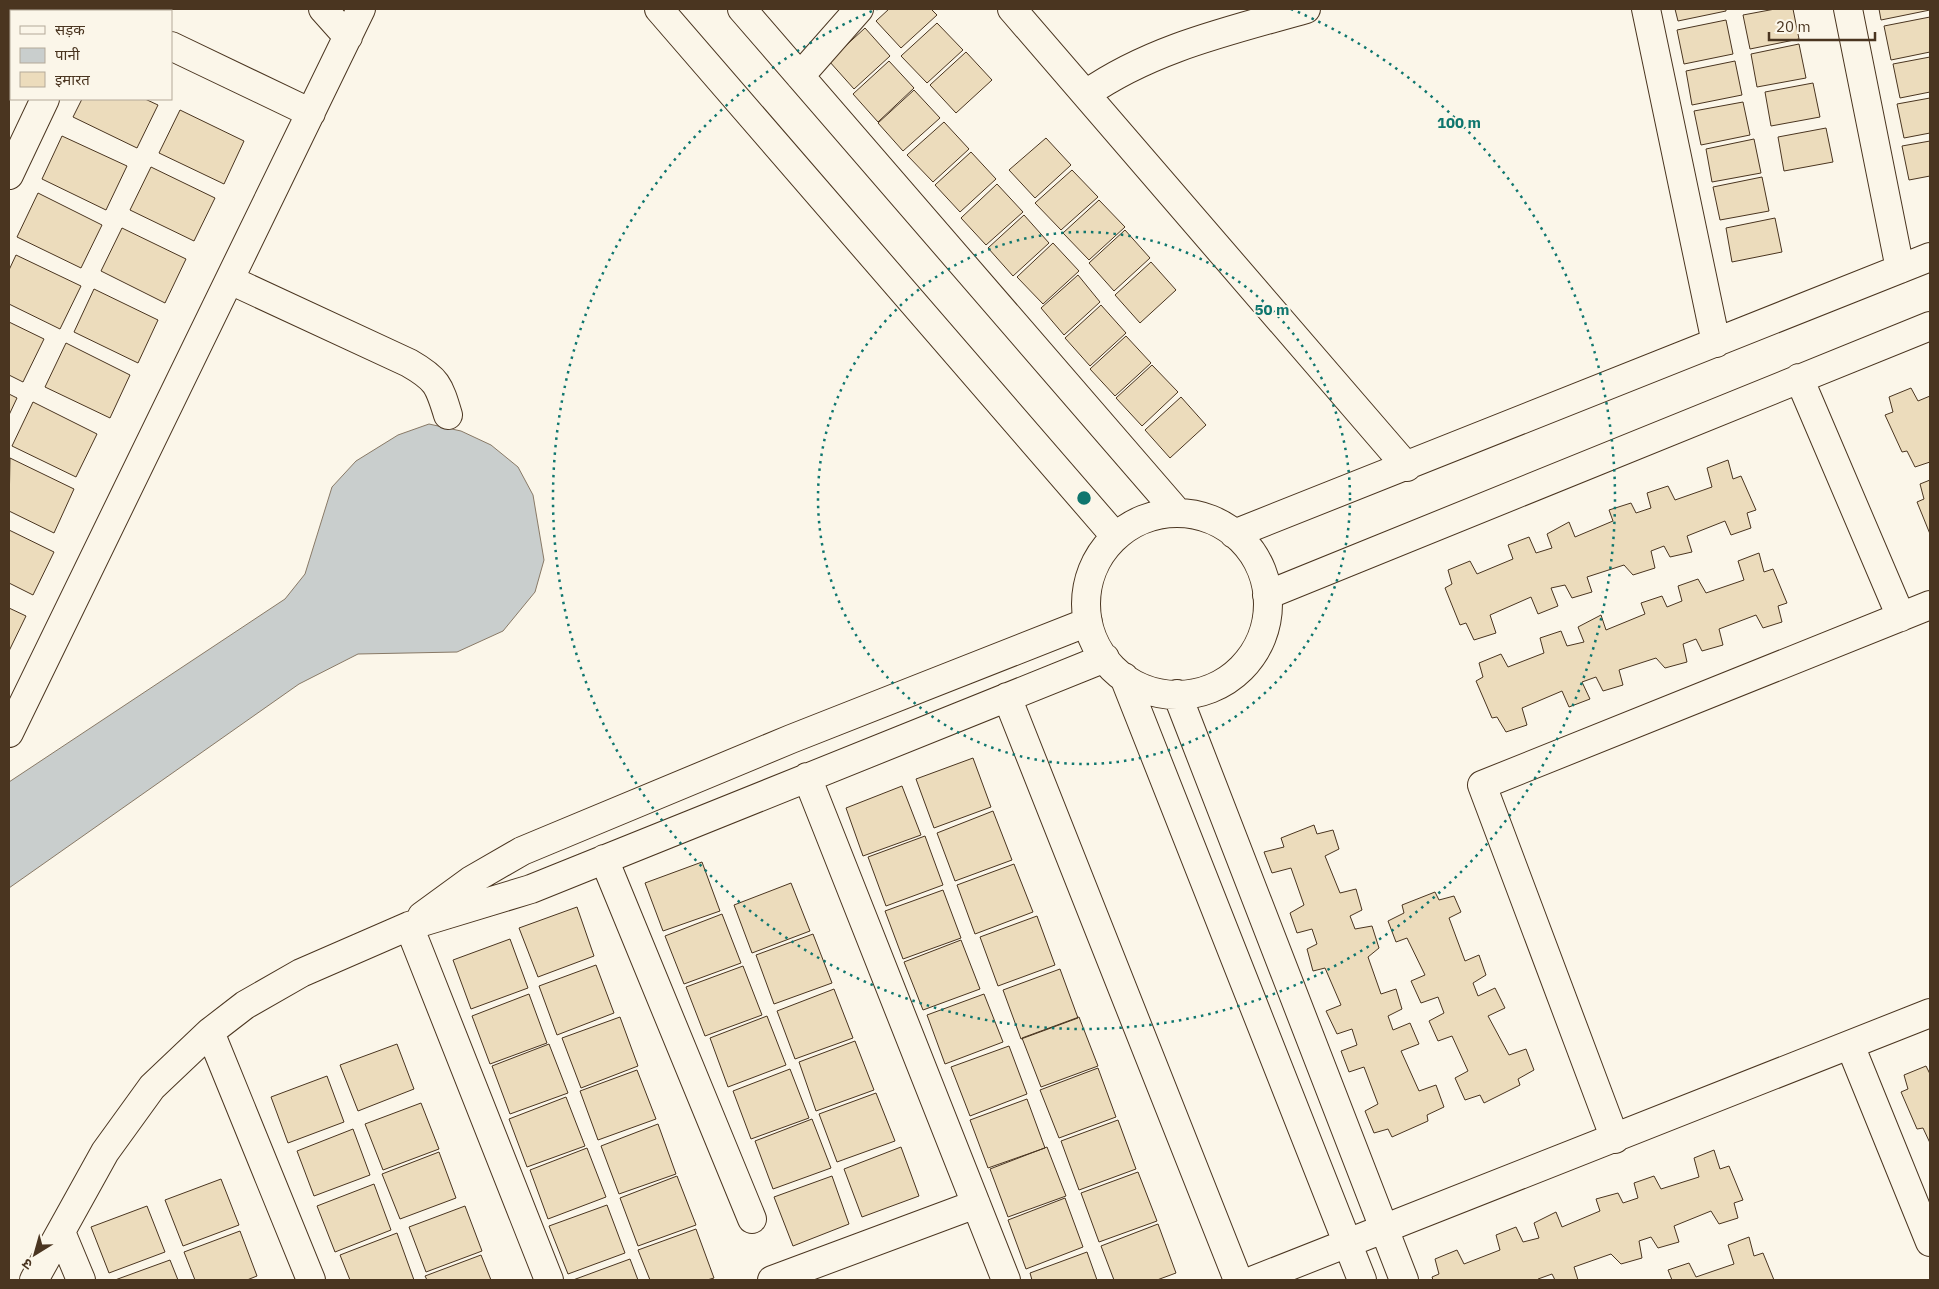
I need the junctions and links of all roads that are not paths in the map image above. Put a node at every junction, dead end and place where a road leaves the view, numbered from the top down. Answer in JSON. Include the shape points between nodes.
{"nodes":[{"id":1,"x":323,"y":9,"type":"edge"},
{"id":2,"x":362,"y":9,"type":"edge"},
{"id":3,"x":659,"y":9,"type":"edge"},
{"id":4,"x":742,"y":9,"type":"edge"},
{"id":5,"x":859,"y":9,"type":"edge"},
{"id":6,"x":1012,"y":9,"type":"edge"},
{"id":7,"x":1306,"y":9,"type":"edge"},
{"id":8,"x":1646,"y":9,"type":"edge"},
{"id":9,"x":1848,"y":9,"type":"edge"},
{"id":10,"x":348,"y":38,"type":"junction"},
{"id":11,"x":172,"y":46,"type":"edge"},
{"id":12,"x":800,"y":76,"type":"junction"},
{"id":13,"x":1086,"y":94,"type":"junction"},
{"id":14,"x":45,"y":100,"type":"edge"},
{"id":15,"x":312,"y":113,"type":"junction"},
{"id":16,"x":9,"y":175,"type":"edge"},
{"id":17,"x":1930,"y":257,"type":"edge"},
{"id":18,"x":1900,"y":269,"type":"junction"},
{"id":19,"x":230,"y":280,"type":"junction"},
{"id":20,"x":1930,"y":326,"type":"edge"},
{"id":21,"x":1716,"y":343,"type":"junction"},
{"id":22,"x":1799,"y":378,"type":"junction"},
{"id":23,"x":448,"y":415,"type":"dead end"},
{"id":24,"x":1407,"y":467,"type":"junction"},
{"id":25,"x":1178,"y":513,"type":"junction"},
{"id":26,"x":1234,"y":534,"type":"junction"},
{"id":27,"x":1115,"y":536,"type":"junction"},
{"id":28,"x":1267,"y":595,"type":"junction"},
{"id":29,"x":1930,"y":605,"type":"edge"},
{"id":30,"x":1901,"y":617,"type":"junction"},
{"id":31,"x":1088,"y":622,"type":"junction"},
{"id":32,"x":1105,"y":658,"type":"junction"},
{"id":33,"x":1124,"y":677,"type":"junction"},
{"id":34,"x":1177,"y":694,"type":"junction"},
{"id":35,"x":1007,"y":697,"type":"junction"},
{"id":36,"x":9,"y":733,"type":"edge"},
{"id":37,"x":807,"y":776,"type":"junction"},
{"id":38,"x":604,"y":859,"type":"junction"},
{"id":39,"x":409,"y":926,"type":"junction"},
{"id":40,"x":1930,"y":1013,"type":"edge"},
{"id":41,"x":210,"y":1032,"type":"junction"},
{"id":42,"x":1850,"y":1045,"type":"junction"},
{"id":43,"x":1615,"y":1139,"type":"junction"},
{"id":44,"x":976,"y":1204,"type":"junction"},
{"id":45,"x":752,"y":1219,"type":"dead end"},
{"id":46,"x":1384,"y":1230,"type":"junction"},
{"id":47,"x":61,"y":1232,"type":"junction"},
{"id":48,"x":1930,"y":1242,"type":"edge"},
{"id":49,"x":1348,"y":1244,"type":"junction"},
{"id":50,"x":34,"y":1280,"type":"edge"},
{"id":51,"x":81,"y":1280,"type":"edge"},
{"id":52,"x":311,"y":1280,"type":"edge"},
{"id":53,"x":549,"y":1280,"type":"edge"},
{"id":54,"x":772,"y":1280,"type":"edge"},
{"id":55,"x":1006,"y":1280,"type":"edge"},
{"id":56,"x":1238,"y":1280,"type":"edge"},
{"id":57,"x":1254,"y":1280,"type":"edge"},
{"id":58,"x":1362,"y":1280,"type":"edge"},
{"id":59,"x":1404,"y":1280,"type":"edge"}],
"edges":[{"from":1,"to":10,"type":"street"},
{"from":2,"to":10,"type":"street"},
{"from":3,"to":27,"type":"street"},
{"from":4,"to":12,"type":"street"},
{"from":5,"to":12,"type":"street"},
{"from":6,"to":13,"type":"street"},
{"from":7,"to":13,"type":"street","via":[[1191,42],[1137,62]]},
{"from":8,"to":21,"type":"street"},
{"from":9,"to":18,"type":"street"},
{"from":10,"to":15,"type":"street"},
{"from":11,"to":15,"type":"street"},
{"from":12,"to":25,"type":"street"},
{"from":13,"to":24,"type":"street"},
{"from":14,"to":16,"type":"street"},
{"from":15,"to":19,"type":"street"},
{"from":17,"to":18,"type":"street"},
{"from":18,"to":21,"type":"street"},
{"from":19,"to":23,"type":"street","via":[[431,376]]},
{"from":19,"to":36,"type":"street"},
{"from":20,"to":22,"type":"street"},
{"from":21,"to":24,"type":"street"},
{"from":22,"to":28,"type":"street"},
{"from":22,"to":30,"type":"street"},
{"from":24,"to":26,"type":"street"},
{"from":25,"to":26,"type":"street","via":[[1196,514],[1225,526]]},
{"from":25,"to":27,"type":"street","via":[[1140,520]]},
{"from":26,"to":28,"type":"street","via":[[1249,547],[1264,575]]},
{"from":27,"to":31,"type":"street","via":[[1097,558],[1087,586]]},
{"from":28,"to":34,"type":"street","via":[[1262,637],[1247,663],[1222,683],[1193,694]]},
{"from":29,"to":30,"type":"street"},
{"from":30,"to":43,"type":"street","via":[[1482,785]]},
{"from":31,"to":32,"type":"street","via":[[1094,643]]},
{"from":31,"to":39,"type":"street","via":[[791,739],[522,851],[470,881]]},
{"from":32,"to":33,"type":"street"},
{"from":32,"to":35,"type":"street"},
{"from":33,"to":34,"type":"street","via":[[1162,694]]},
{"from":33,"to":49,"type":"street"},
{"from":34,"to":46,"type":"street"},
{"from":35,"to":37,"type":"street"},
{"from":35,"to":56,"type":"street"},
{"from":37,"to":38,"type":"street"},
{"from":37,"to":44,"type":"street"},
{"from":38,"to":39,"type":"street","via":[[531,889]]},
{"from":38,"to":45,"type":"street"},
{"from":39,"to":41,"type":"street","via":[[302,973],[246,1005]]},
{"from":39,"to":53,"type":"street"},
{"from":40,"to":42,"type":"street"},
{"from":41,"to":47,"type":"street","via":[[152,1088],[106,1152]]},
{"from":41,"to":52,"type":"street"},
{"from":42,"to":43,"type":"street"},
{"from":42,"to":48,"type":"street"},
{"from":43,"to":46,"type":"street"},
{"from":44,"to":54,"type":"street"},
{"from":44,"to":55,"type":"street"},
{"from":46,"to":49,"type":"street"},
{"from":46,"to":59,"type":"street"},
{"from":47,"to":50,"type":"street"},
{"from":47,"to":51,"type":"street"},
{"from":49,"to":57,"type":"street"},
{"from":49,"to":58,"type":"street"}]}
